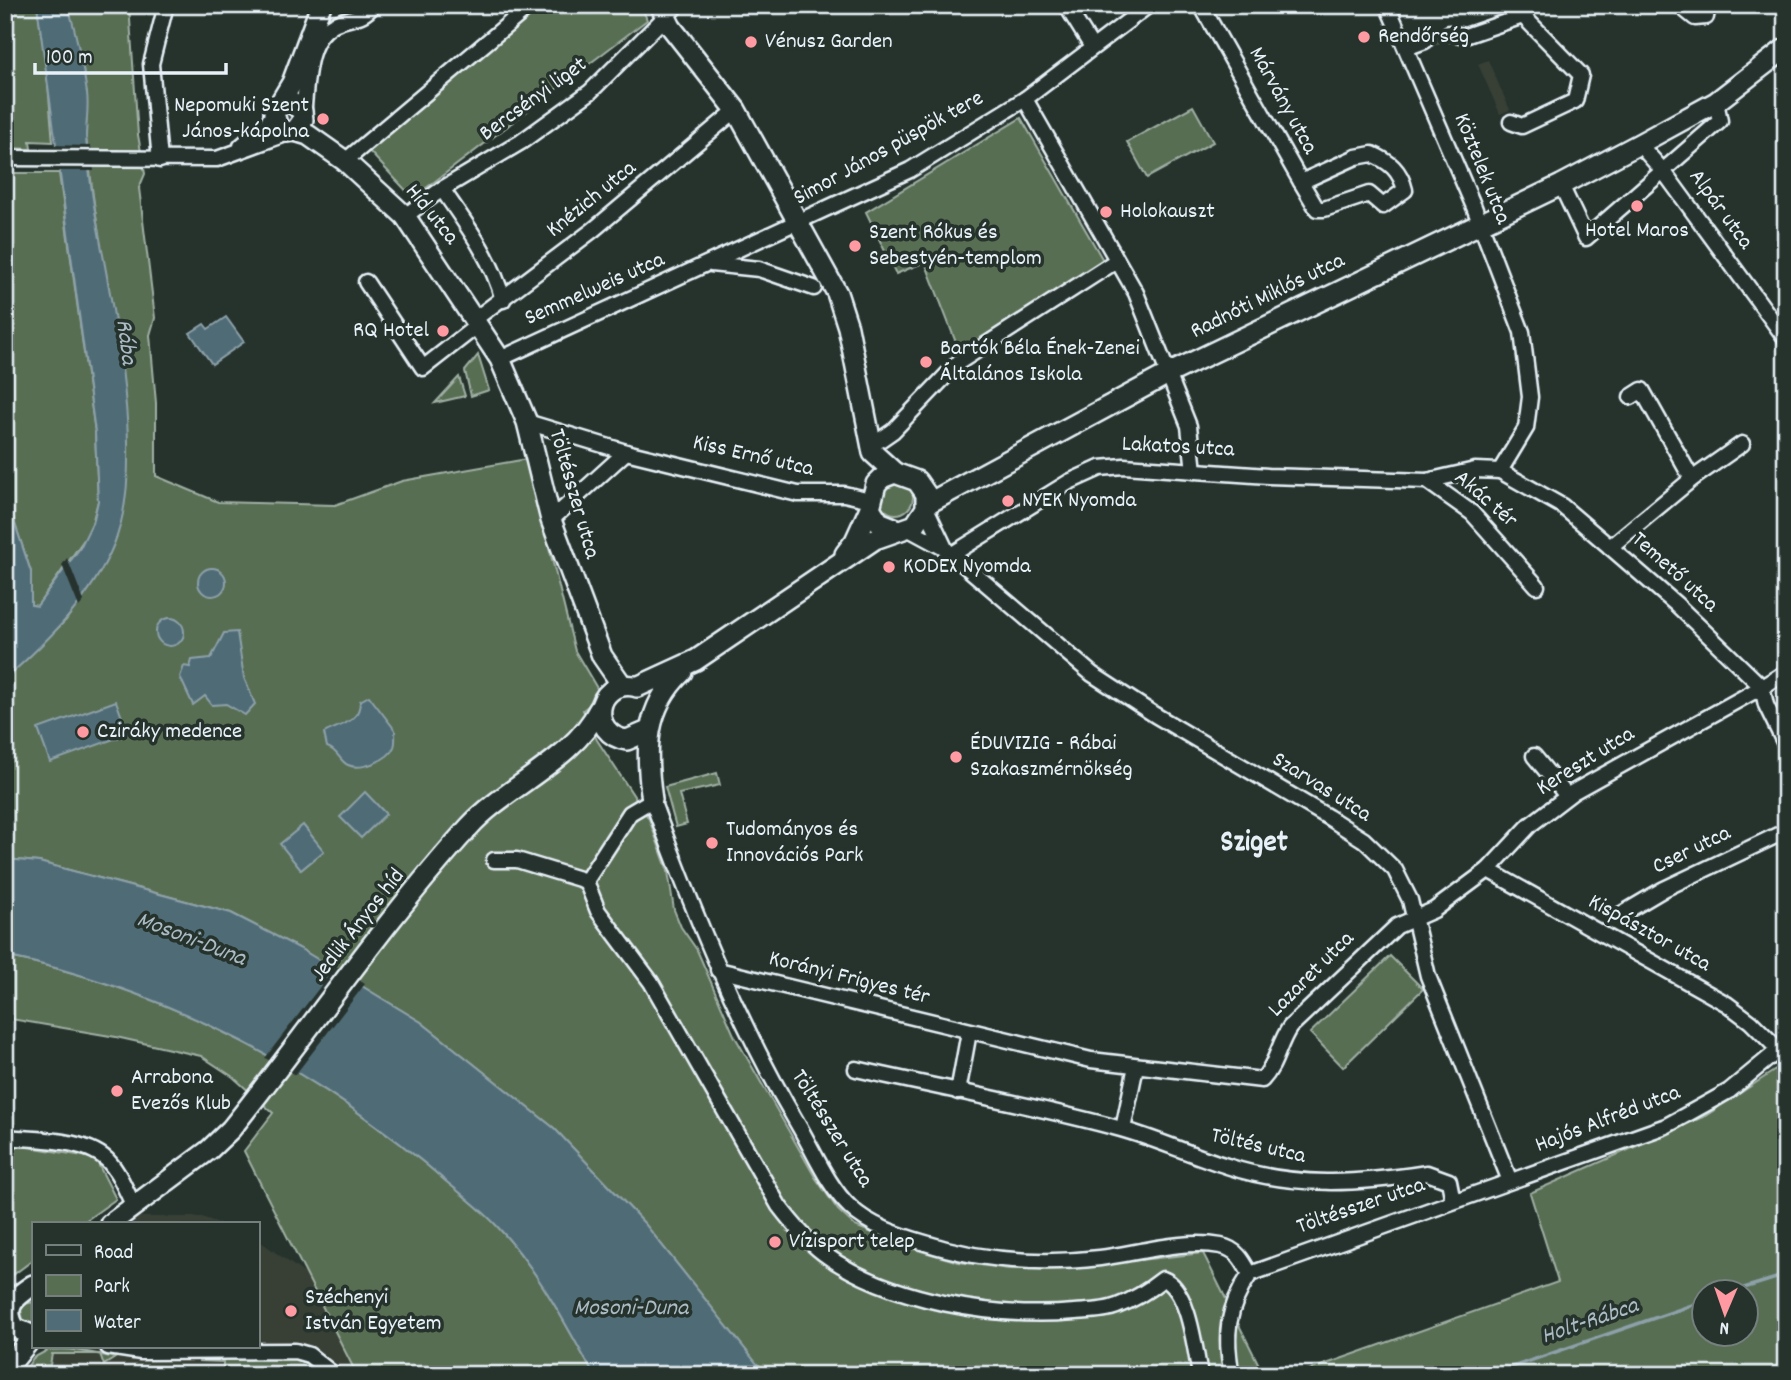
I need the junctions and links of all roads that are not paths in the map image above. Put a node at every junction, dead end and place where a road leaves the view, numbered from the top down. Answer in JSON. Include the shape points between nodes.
{"nodes":[{"id":1,"x":166,"y":5,"type":"edge"},
{"id":2,"x":321,"y":5,"type":"edge"},
{"id":3,"x":371,"y":5,"type":"edge"},
{"id":4,"x":531,"y":5,"type":"edge"},
{"id":5,"x":1066,"y":5,"type":"edge"},
{"id":6,"x":1149,"y":5,"type":"edge"},
{"id":7,"x":1201,"y":5,"type":"edge"},
{"id":8,"x":1387,"y":5,"type":"edge"},
{"id":9,"x":1679,"y":5,"type":"edge"},
{"id":10,"x":1708,"y":5,"type":"edge"},
{"id":11,"x":668,"y":9,"type":"edge"},
{"id":12,"x":1449,"y":33,"type":"tunnel mouth"},
{"id":13,"x":308,"y":38,"type":"junction"},
{"id":14,"x":1424,"y":41,"type":"tunnel mouth"},
{"id":15,"x":1093,"y":47,"type":"junction"},
{"id":16,"x":1406,"y":48,"type":"junction"},
{"id":17,"x":1785,"y":48,"type":"edge"},
{"id":18,"x":1025,"y":99,"type":"junction"},
{"id":19,"x":1716,"y":102,"type":"junction"},
{"id":20,"x":278,"y":108,"type":"junction"},
{"id":21,"x":736,"y":110,"type":"junction"},
{"id":22,"x":1511,"y":122,"type":"dead end"},
{"id":23,"x":296,"y":126,"type":"junction"},
{"id":24,"x":1639,"y":144,"type":"junction"},
{"id":25,"x":228,"y":155,"type":"junction"},
{"id":26,"x":5,"y":158,"type":"edge"},
{"id":27,"x":157,"y":160,"type":"junction"},
{"id":28,"x":345,"y":161,"type":"junction"},
{"id":29,"x":1664,"y":172,"type":"junction"},
{"id":30,"x":1301,"y":182,"type":"junction"},
{"id":31,"x":1561,"y":185,"type":"junction"},
{"id":32,"x":442,"y":189,"type":"junction"},
{"id":33,"x":405,"y":216,"type":"junction"},
{"id":34,"x":1480,"y":222,"type":"junction"},
{"id":35,"x":798,"y":223,"type":"junction"},
{"id":36,"x":1116,"y":261,"type":"junction"},
{"id":37,"x":709,"y":264,"type":"junction"},
{"id":38,"x":366,"y":282,"type":"dead end"},
{"id":39,"x":814,"y":288,"type":"dead end"},
{"id":40,"x":503,"y":300,"type":"junction"},
{"id":41,"x":476,"y":322,"type":"junction"},
{"id":42,"x":1786,"y":339,"type":"edge"},
{"id":43,"x":500,"y":359,"type":"junction"},
{"id":44,"x":1170,"y":373,"type":"junction"},
{"id":45,"x":1631,"y":397,"type":"dead end"},
{"id":46,"x":527,"y":422,"type":"junction"},
{"id":47,"x":870,"y":439,"type":"junction"},
{"id":48,"x":1742,"y":444,"type":"dead end"},
{"id":49,"x":626,"y":452,"type":"junction"},
{"id":50,"x":1002,"y":462,"type":"junction"},
{"id":51,"x":1194,"y":471,"type":"junction"},
{"id":52,"x":1500,"y":471,"type":"junction"},
{"id":53,"x":903,"y":475,"type":"junction"},
{"id":54,"x":1692,"y":479,"type":"junction"},
{"id":55,"x":1427,"y":481,"type":"junction"},
{"id":56,"x":871,"y":504,"type":"junction"},
{"id":57,"x":927,"y":506,"type":"junction"},
{"id":58,"x":551,"y":520,"type":"junction"},
{"id":59,"x":903,"y":529,"type":"junction"},
{"id":60,"x":1610,"y":547,"type":"junction"},
{"id":61,"x":951,"y":555,"type":"junction"},
{"id":62,"x":830,"y":570,"type":"junction"},
{"id":63,"x":1537,"y":586,"type":"dead end"},
{"id":64,"x":597,"y":644,"type":"junction"},
{"id":65,"x":696,"y":660,"type":"junction"},
{"id":66,"x":1786,"y":672,"type":"edge"},
{"id":67,"x":630,"y":686,"type":"junction"},
{"id":68,"x":1762,"y":687,"type":"junction"},
{"id":69,"x":600,"y":707,"type":"junction"},
{"id":70,"x":651,"y":723,"type":"junction"},
{"id":71,"x":615,"y":738,"type":"junction"},
{"id":72,"x":1786,"y":746,"type":"edge"},
{"id":73,"x":1534,"y":756,"type":"dead end"},
{"id":74,"x":542,"y":769,"type":"junction"},
{"id":75,"x":1567,"y":796,"type":"junction"},
{"id":76,"x":652,"y":800,"type":"junction"},
{"id":77,"x":1786,"y":831,"type":"edge"},
{"id":78,"x":494,"y":860,"type":"dead end"},
{"id":79,"x":1488,"y":870,"type":"junction"},
{"id":80,"x":586,"y":881,"type":"junction"},
{"id":81,"x":1619,"y":915,"type":"dead end"},
{"id":82,"x":1415,"y":920,"type":"junction"},
{"id":83,"x":718,"y":970,"type":"junction"},
{"id":84,"x":970,"y":1032,"type":"junction"},
{"id":85,"x":1782,"y":1047,"type":"edge"},
{"id":86,"x":1136,"y":1066,"type":"junction"},
{"id":87,"x":856,"y":1069,"type":"dead end"},
{"id":88,"x":958,"y":1092,"type":"junction"},
{"id":89,"x":1123,"y":1129,"type":"junction"},
{"id":90,"x":5,"y":1137,"type":"edge"},
{"id":91,"x":1510,"y":1181,"type":"junction"},
{"id":92,"x":1453,"y":1201,"type":"junction"},
{"id":93,"x":134,"y":1206,"type":"junction"},
{"id":94,"x":113,"y":1222,"type":"edge"},
{"id":95,"x":1250,"y":1274,"type":"junction"},
{"id":96,"x":23,"y":1290,"type":"edge"},
{"id":97,"x":11,"y":1322,"type":"junction"},
{"id":98,"x":32,"y":1336,"type":"edge"},
{"id":99,"x":32,"y":1337,"type":"edge"},
{"id":100,"x":5,"y":1345,"type":"edge"},
{"id":101,"x":115,"y":1348,"type":"edge"},
{"id":102,"x":5,"y":1371,"type":"edge"},
{"id":103,"x":334,"y":1375,"type":"edge"},
{"id":104,"x":1200,"y":1375,"type":"edge"},
{"id":105,"x":1232,"y":1375,"type":"edge"}],
"edges":[{"from":1,"to":27,"type":"street","via":[[151,64]]},
{"from":2,"to":13,"type":"street"},
{"from":3,"to":13,"type":"street","via":[[326,18]]},
{"from":3,"to":23,"type":"street","via":[[361,16],[333,24],[317,38]]},
{"from":4,"to":28,"type":"street"},
{"from":5,"to":15,"type":"street"},
{"from":6,"to":15,"type":"street","name":"Simor János püspök tere"},
{"from":7,"to":30,"type":"street","name":"Márvány utca"},
{"from":8,"to":16,"type":"street","name":"Köztelek utca"},
{"from":9,"to":10,"type":"street","via":[[1695,18],[1706,16]]},
{"from":11,"to":21,"type":"street"},
{"from":11,"to":32,"type":"street","name":"Bercsényi liget","via":[[590,92],[521,142]]},
{"from":12,"to":22,"type":"street","via":[[1465,36],[1523,16],[1581,75],[1575,101],[1522,126]]},
{"from":13,"to":20,"type":"street"},
{"from":14,"to":16,"type":"street"},
{"from":15,"to":18,"type":"street","name":"Simor János püspök tere"},
{"from":16,"to":34,"type":"street","name":"Köztelek utca"},
{"from":17,"to":19,"type":"street","name":"Radnóti Miklós utca"},
{"from":18,"to":35,"type":"street","name":"Simor János püspök tere","via":[[910,170]]},
{"from":18,"to":36,"type":"street"},
{"from":19,"to":24,"type":"street","name":"Radnóti Miklós utca"},
{"from":19,"to":29,"type":"street","via":[[1720,121]]},
{"from":20,"to":23,"type":"street","name":"Híd utca","via":[[296,104]]},
{"from":20,"to":25,"type":"street","via":[[252,138]]},
{"from":21,"to":35,"type":"street"},
{"from":21,"to":40,"type":"street","name":"Knézich utca"},
{"from":23,"to":25,"type":"street"},
{"from":23,"to":28,"type":"street","name":"Híd utca"},
{"from":24,"to":29,"type":"street","name":"Alpár utca"},
{"from":24,"to":31,"type":"street","name":"Radnóti Miklós utca"},
{"from":25,"to":27,"type":"street"},
{"from":26,"to":27,"type":"street"},
{"from":28,"to":33,"type":"street","name":"Híd utca"},
{"from":29,"to":31,"type":"street","via":[[1586,237]]},
{"from":29,"to":42,"type":"street","name":"Alpár utca"},
{"from":30,"to":30,"type":"street","name":"Márvány utca","via":[[1317,209],[1369,194],[1383,206],[1405,190],[1402,176],[1389,162],[1372,154]]},
{"from":31,"to":34,"type":"street","name":"Radnóti Miklós utca"},
{"from":32,"to":33,"type":"street","name":"Bercsényi liget"},
{"from":32,"to":40,"type":"street","name":"Híd utca","via":[[496,274]]},
{"from":33,"to":41,"type":"street","name":"Híd utca"},
{"from":34,"to":44,"type":"street","name":"Radnóti Miklós utca"},
{"from":34,"to":52,"type":"street","name":"Köztelek utca","via":[[1522,331],[1530,397],[1526,428]]},
{"from":35,"to":37,"type":"street","name":"Semmelweis utca"},
{"from":35,"to":47,"type":"street","name":"Simor János püspök tere","via":[[837,293]]},
{"from":36,"to":44,"type":"street","via":[[1136,293]]},
{"from":36,"to":47,"type":"street","via":[[959,362],[893,431],[880,440]]},
{"from":37,"to":39,"type":"street","via":[[759,269]]},
{"from":37,"to":43,"type":"street","name":"Semmelweis utca"},
{"from":38,"to":41,"type":"street","name":"Knézich utca","via":[[423,368]]},
{"from":40,"to":41,"type":"street","name":"Knézich utca"},
{"from":41,"to":43,"type":"street","name":"Híd utca"},
{"from":43,"to":46,"type":"street","name":"Töltésszer utca"},
{"from":44,"to":50,"type":"street","name":"Radnóti Miklós utca"},
{"from":44,"to":51,"type":"street","via":[[1189,426]]},
{"from":45,"to":54,"type":"street","via":[[1642,390]]},
{"from":46,"to":49,"type":"street","name":"Kiss Ernő utca"},
{"from":46,"to":58,"type":"street","name":"Töltésszer utca"},
{"from":47,"to":53,"type":"street","name":"Simor János püspök tere","via":[[875,456]]},
{"from":48,"to":54,"type":"street","name":"Temető utca"},
{"from":49,"to":56,"type":"street","name":"Kiss Ernő utca","via":[[798,494],[844,494]]},
{"from":49,"to":58,"type":"street"},
{"from":50,"to":53,"type":"street","name":"Radnóti Miklós utca","via":[[960,478],[929,480]]},
{"from":50,"to":57,"type":"street","name":"Radnóti Miklós utca"},
{"from":51,"to":55,"type":"street","name":"Lakatos utca"},
{"from":51,"to":61,"type":"street","name":"Lakatos utca","via":[[1100,468],[1069,482]]},
{"from":52,"to":55,"type":"street","name":"Akác tér","via":[[1475,470]]},
{"from":52,"to":60,"type":"street","name":"Akác tér","via":[[1562,506]]},
{"from":53,"to":56,"type":"street","via":[[882,478],[872,491]]},
{"from":53,"to":57,"type":"street","name":"Simor János püspök tere","via":[[922,486]]},
{"from":54,"to":60,"type":"street","name":"Temető utca"},
{"from":55,"to":63,"type":"street","name":"Akác tér","via":[[1472,513]]},
{"from":56,"to":59,"type":"street","via":[[879,522]]},
{"from":56,"to":62,"type":"street","via":[[855,541]]},
{"from":57,"to":59,"type":"street","via":[[922,517]]},
{"from":57,"to":61,"type":"street","name":"Szarvas utca","via":[[941,543]]},
{"from":58,"to":64,"type":"street","name":"Töltésszer utca"},
{"from":59,"to":61,"type":"street","name":"Szarvas utca","via":[[926,537]]},
{"from":59,"to":62,"type":"street","via":[[875,539]]},
{"from":60,"to":68,"type":"street","name":"Temető utca"},
{"from":61,"to":82,"type":"street","name":"Szarvas utca","via":[[1092,674],[1364,840],[1395,870]]},
{"from":62,"to":65,"type":"street"},
{"from":64,"to":67,"type":"street","name":"Töltésszer utca"},
{"from":64,"to":69,"type":"street","name":"Töltésszer utca"},
{"from":65,"to":67,"type":"street"},
{"from":65,"to":70,"type":"street","via":[[666,689]]},
{"from":66,"to":68,"type":"street"},
{"from":67,"to":69,"type":"street","via":[[608,692]]},
{"from":67,"to":70,"type":"street","via":[[650,698]]},
{"from":68,"to":72,"type":"street"},
{"from":68,"to":75,"type":"street","name":"Kereszt utca"},
{"from":69,"to":71,"type":"street","via":[[601,724]]},
{"from":69,"to":74,"type":"street","name":"Jedlik Ányos híd","via":[[580,735]]},
{"from":70,"to":71,"type":"street","via":[[635,739]]},
{"from":70,"to":76,"type":"street","via":[[647,771]]},
{"from":71,"to":74,"type":"street","name":"Jedlik Ányos híd"},
{"from":71,"to":76,"type":"street","via":[[630,753]]},
{"from":73,"to":75,"type":"street"},
{"from":74,"to":93,"type":"street","name":"Jedlik Ányos híd","via":[[470,825],[231,1129]]},
{"from":75,"to":79,"type":"street","name":"Kereszt utca","via":[[1530,825]]},
{"from":76,"to":80,"type":"street","via":[[630,813]]},
{"from":76,"to":83,"type":"street","name":"Töltésszer utca"},
{"from":77,"to":81,"type":"street","name":"Cser utca"},
{"from":78,"to":80,"type":"street","via":[[517,860]]},
{"from":79,"to":82,"type":"street","name":"Kereszt utca"},
{"from":79,"to":85,"type":"street","name":"Kispásztor utca","via":[[1727,1004]]},
{"from":80,"to":104,"type":"street","via":[[598,911],[651,982],[779,1206],[800,1233],[825,1254],[884,1284],[966,1309],[1051,1314],[1115,1307],[1163,1279],[1185,1307]]},
{"from":82,"to":86,"type":"street","name":"Lazaret utca","via":[[1397,926],[1370,948],[1290,1027],[1265,1077],[1249,1080]]},
{"from":82,"to":91,"type":"street","name":"Szarvas utca","via":[[1428,976]]},
{"from":83,"to":84,"type":"street","name":"Korányi Frigyes tér"},
{"from":83,"to":95,"type":"street","name":"Töltésszer utca","via":[[760,1060],[828,1177],[860,1216],[922,1242],[966,1255],[1012,1261],[1055,1262],[1219,1245],[1238,1255]]},
{"from":84,"to":86,"type":"street","name":"Korányi Frigyes tér"},
{"from":84,"to":88,"type":"street"},
{"from":85,"to":91,"type":"street","name":"Hajós Alfréd utca","via":[[1754,1073],[1690,1114]]},
{"from":86,"to":89,"type":"street"},
{"from":87,"to":88,"type":"street"},
{"from":88,"to":89,"type":"street"},
{"from":89,"to":92,"type":"street","name":"Töltés utca","via":[[1268,1177],[1358,1183],[1427,1173],[1449,1181]]},
{"from":90,"to":93,"type":"street","via":[[75,1145],[104,1156]]},
{"from":91,"to":92,"type":"street","name":"Töltésszer utca"},
{"from":92,"to":95,"type":"street","name":"Töltésszer utca"},
{"from":93,"to":94,"type":"street","name":"Jedlik Ányos híd"},
{"from":95,"to":105,"type":"street","via":[[1236,1294],[1227,1322]]},
{"from":96,"to":97,"type":"street","via":[[9,1310]]},
{"from":97,"to":98,"type":"street"},
{"from":97,"to":100,"type":"street"},
{"from":99,"to":102,"type":"street"},
{"from":101,"to":103,"type":"street","via":[[141,1352],[295,1351],[314,1358]]}]}
